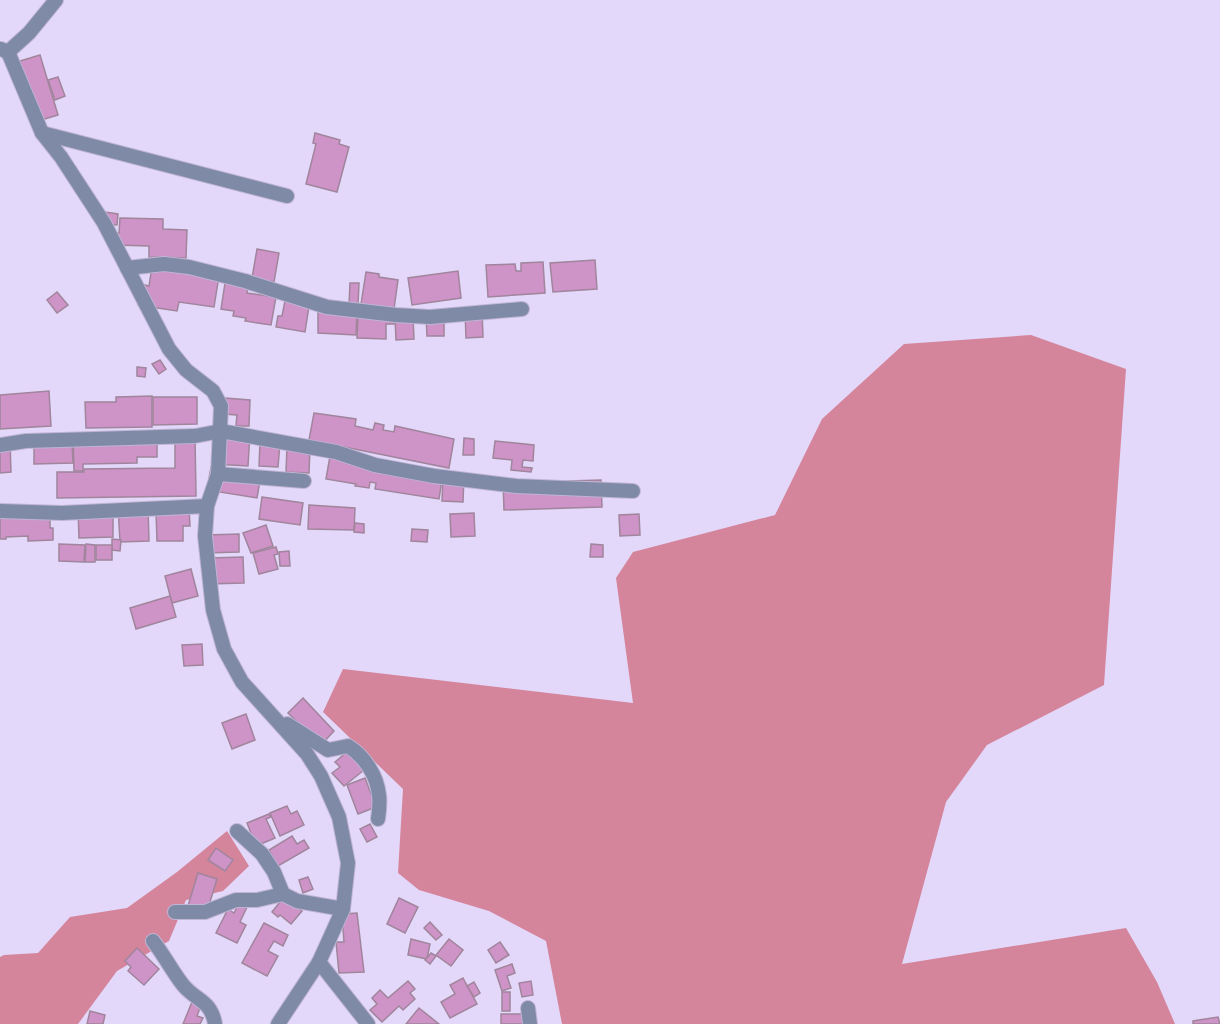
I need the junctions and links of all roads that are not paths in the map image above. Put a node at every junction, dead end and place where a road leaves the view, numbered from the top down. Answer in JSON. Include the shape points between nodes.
{"nodes":[{"id":1,"x":56,"y":0,"type":"edge"},
{"id":2,"x":4,"y":50,"type":"edge"},
{"id":3,"x":42,"y":133,"type":"junction"},
{"id":4,"x":287,"y":196,"type":"dead end"},
{"id":5,"x":127,"y":268,"type":"junction"},
{"id":6,"x":522,"y":309,"type":"dead end"},
{"id":7,"x":221,"y":430,"type":"junction"},
{"id":8,"x":0,"y":445,"type":"edge"},
{"id":9,"x":218,"y":474,"type":"junction"},
{"id":10,"x":304,"y":481,"type":"dead end"},
{"id":11,"x":633,"y":490,"type":"dead end"},
{"id":12,"x":207,"y":506,"type":"junction"},
{"id":13,"x":0,"y":511,"type":"edge"},
{"id":14,"x":282,"y":725,"type":"junction"},
{"id":15,"x":378,"y":819,"type":"dead end"},
{"id":16,"x":237,"y":831,"type":"dead end"},
{"id":17,"x":283,"y":894,"type":"junction"},
{"id":18,"x":343,"y":909,"type":"junction"},
{"id":19,"x":175,"y":912,"type":"dead end"},
{"id":20,"x":153,"y":941,"type":"dead end"},
{"id":21,"x":320,"y":962,"type":"junction"},
{"id":22,"x":528,"y":1008,"type":"dead end"},
{"id":23,"x":215,"y":1024,"type":"edge"},
{"id":24,"x":278,"y":1024,"type":"edge"},
{"id":25,"x":368,"y":1024,"type":"edge"},
{"id":26,"x":530,"y":1024,"type":"edge"}],
"edges":[{"from":1,"to":2,"type":"street","via":[[29,33]]},
{"from":2,"to":3,"type":"street"},
{"from":3,"to":4,"type":"street"},
{"from":3,"to":5,"type":"street","via":[[104,223]]},
{"from":5,"to":6,"type":"street","via":[[164,264],[189,267],[245,280],[327,307],[396,315],[430,317]]},
{"from":5,"to":7,"type":"street","via":[[169,349],[186,370],[213,391],[221,406]]},
{"from":7,"to":8,"type":"street","via":[[195,436]]},
{"from":7,"to":9,"type":"street"},
{"from":7,"to":11,"type":"street","via":[[434,476],[516,486]]},
{"from":9,"to":10,"type":"street"},
{"from":9,"to":12,"type":"street"},
{"from":12,"to":13,"type":"street","via":[[62,513]]},
{"from":12,"to":14,"type":"street","via":[[205,536],[213,609],[224,649],[242,682]]},
{"from":14,"to":15,"type":"street","via":[[294,727],[327,750],[348,746],[356,752],[374,774],[380,795]]},
{"from":14,"to":18,"type":"street","via":[[308,754],[339,817],[348,863]]},
{"from":16,"to":17,"type":"street","via":[[262,854]]},
{"from":17,"to":18,"type":"street","via":[[297,901]]},
{"from":17,"to":19,"type":"street","via":[[236,900],[205,912]]},
{"from":18,"to":21,"type":"street"},
{"from":20,"to":23,"type":"street","via":[[183,985],[211,1008]]},
{"from":21,"to":24,"type":"street"},
{"from":21,"to":25,"type":"street"},
{"from":22,"to":26,"type":"street"}]}
